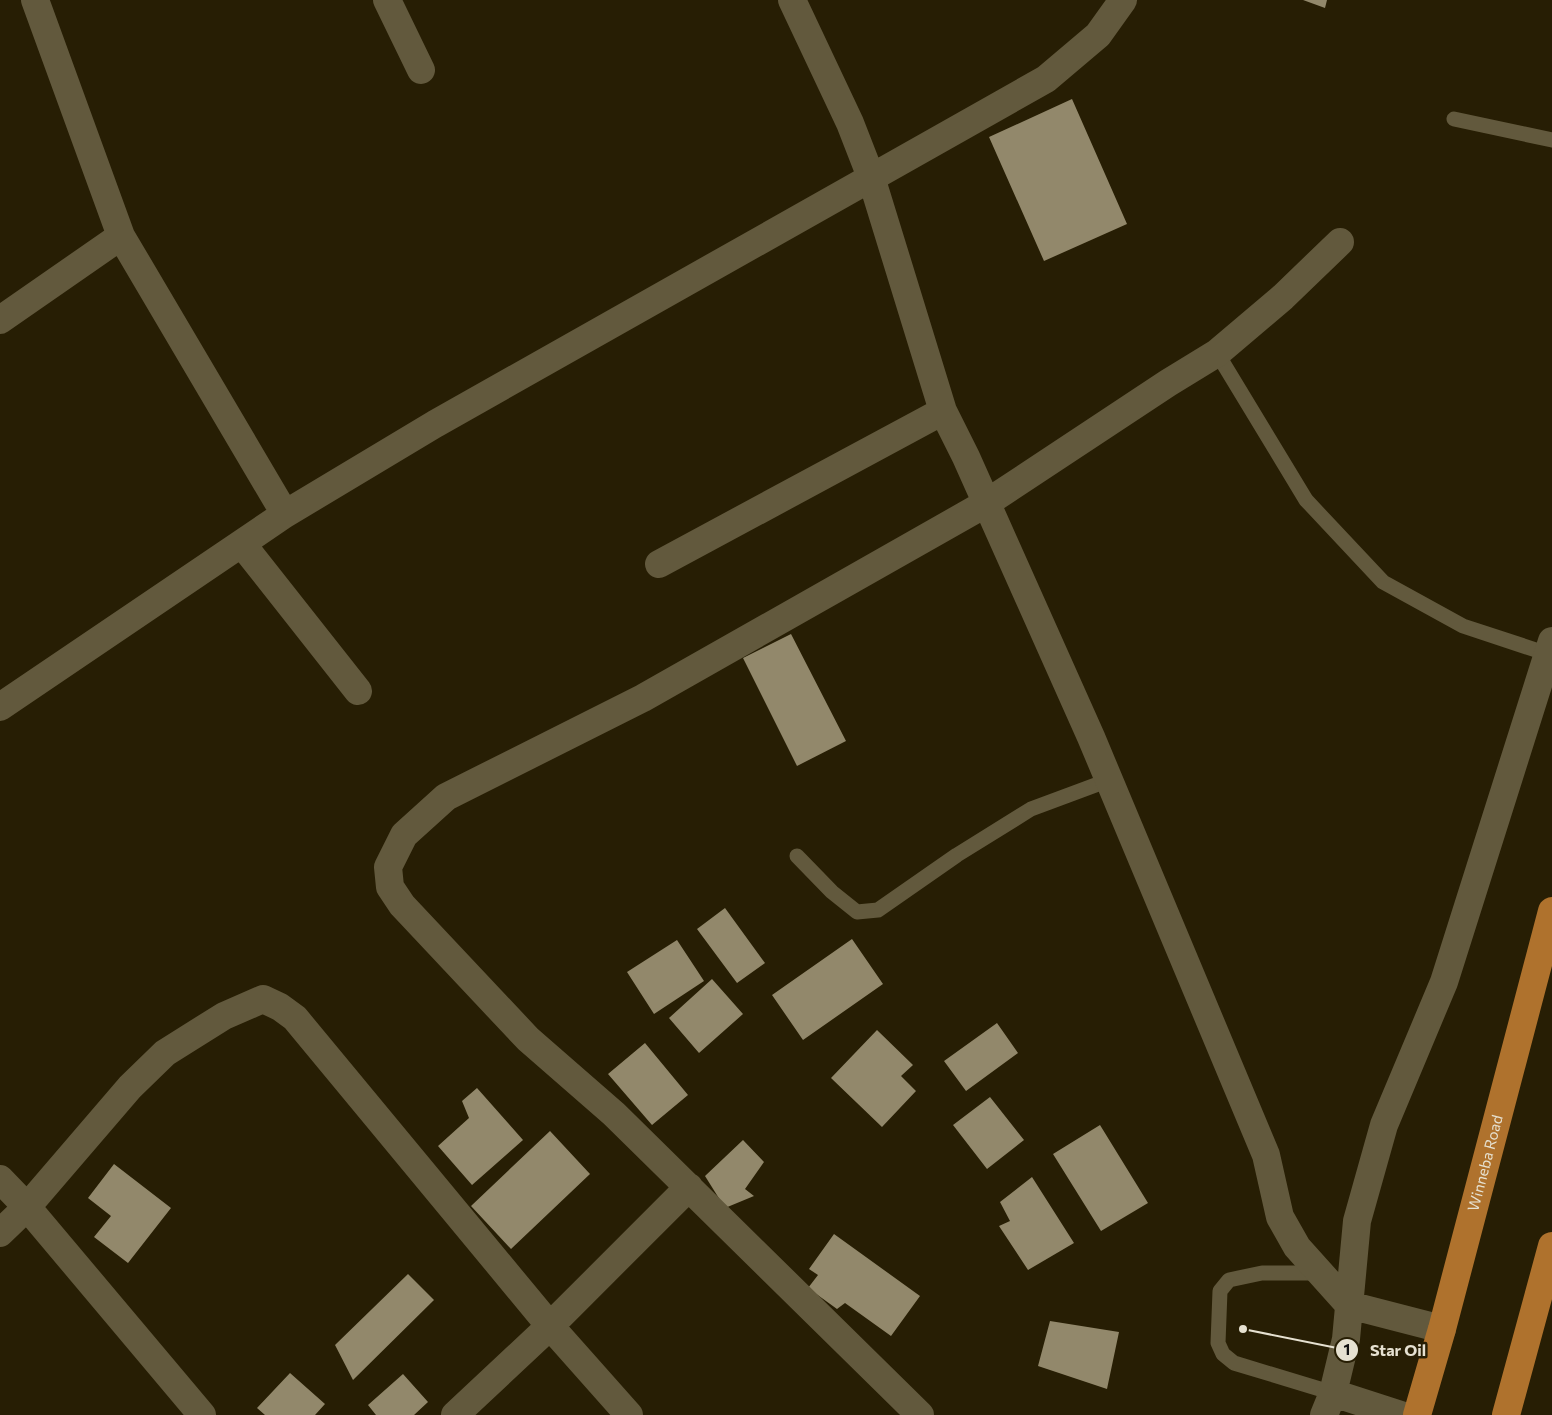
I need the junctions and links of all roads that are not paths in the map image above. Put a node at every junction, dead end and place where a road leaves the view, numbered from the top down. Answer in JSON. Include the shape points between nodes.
{"nodes":[{"id":1,"x":35,"y":0,"type":"edge"},
{"id":2,"x":387,"y":0,"type":"edge"},
{"id":3,"x":792,"y":0,"type":"edge"},
{"id":4,"x":1123,"y":0,"type":"edge"},
{"id":5,"x":421,"y":70,"type":"dead end"},
{"id":6,"x":1454,"y":119,"type":"dead end"},
{"id":7,"x":1552,"y":140,"type":"edge"},
{"id":8,"x":871,"y":177,"type":"junction"},
{"id":9,"x":121,"y":236,"type":"junction"},
{"id":10,"x":1340,"y":242,"type":"dead end"},
{"id":11,"x":0,"y":320,"type":"edge"},
{"id":12,"x":1217,"y":353,"type":"junction"},
{"id":13,"x":943,"y":411,"type":"junction"},
{"id":14,"x":986,"y":504,"type":"junction"},
{"id":15,"x":285,"y":514,"type":"junction"},
{"id":16,"x":242,"y":544,"type":"junction"},
{"id":17,"x":658,"y":564,"type":"dead end"},
{"id":18,"x":1550,"y":647,"type":"edge"},
{"id":19,"x":358,"y":691,"type":"dead end"},
{"id":20,"x":0,"y":707,"type":"edge"},
{"id":21,"x":1109,"y":780,"type":"junction"},
{"id":22,"x":797,"y":856,"type":"dead end"},
{"id":23,"x":1552,"y":910,"type":"edge"},
{"id":24,"x":0,"y":1179,"type":"edge"},
{"id":25,"x":689,"y":1187,"type":"junction"},
{"id":26,"x":27,"y":1207,"type":"junction"},
{"id":27,"x":0,"y":1233,"type":"edge"},
{"id":28,"x":1552,"y":1246,"type":"edge"},
{"id":29,"x":1321,"y":1273,"type":"junction"},
{"id":30,"x":1349,"y":1305,"type":"junction"},
{"id":31,"x":550,"y":1326,"type":"junction"},
{"id":32,"x":1442,"y":1329,"type":"junction"},
{"id":33,"x":1329,"y":1404,"type":"edge"},
{"id":34,"x":202,"y":1415,"type":"edge"},
{"id":35,"x":455,"y":1415,"type":"edge"},
{"id":36,"x":629,"y":1415,"type":"edge"},
{"id":37,"x":920,"y":1415,"type":"edge"},
{"id":38,"x":1401,"y":1415,"type":"edge"},
{"id":39,"x":1417,"y":1415,"type":"edge"},
{"id":40,"x":1506,"y":1415,"type":"edge"}],
"edges":[{"from":1,"to":9,"type":"street"},
{"from":2,"to":5,"type":"street"},
{"from":3,"to":8,"type":"street","via":[[850,123]]},
{"from":4,"to":8,"type":"street","via":[[1098,34],[1046,79]]},
{"from":6,"to":7,"type":"lane"},
{"from":8,"to":13,"type":"street"},
{"from":8,"to":15,"type":"street","via":[[435,424]]},
{"from":9,"to":11,"type":"street"},
{"from":9,"to":15,"type":"street"},
{"from":10,"to":12,"type":"street"},
{"from":12,"to":14,"type":"street","via":[[1168,382]]},
{"from":12,"to":18,"type":"lane","via":[[1306,500],[1383,582],[1463,626]]},
{"from":13,"to":14,"type":"street"},
{"from":13,"to":17,"type":"street"},
{"from":14,"to":21,"type":"street"},
{"from":14,"to":25,"type":"street","via":[[643,698],[446,797],[404,835],[388,867],[390,887],[402,905],[528,1039],[614,1114]]},
{"from":15,"to":16,"type":"street"},
{"from":16,"to":19,"type":"street"},
{"from":16,"to":20,"type":"street"},
{"from":18,"to":30,"type":"street","via":[[1444,982],[1384,1125],[1357,1221]]},
{"from":21,"to":22,"type":"lane","via":[[1031,809],[878,910],[857,912]]},
{"from":21,"to":29,"type":"street","via":[[1266,1155],[1280,1217],[1297,1247]]},
{"from":23,"to":32,"type":"highway","name":"Winneba Road"},
{"from":24,"to":26,"type":"street"},
{"from":25,"to":31,"type":"street"},
{"from":25,"to":37,"type":"street"},
{"from":26,"to":27,"type":"street"},
{"from":26,"to":31,"type":"street","via":[[130,1087],[165,1053],[224,1016],[263,999],[280,1006],[294,1018]]},
{"from":26,"to":34,"type":"street"},
{"from":28,"to":40,"type":"highway"},
{"from":29,"to":30,"type":"street"},
{"from":29,"to":33,"type":"lane","via":[[1262,1273],[1229,1280],[1220,1292],[1218,1342],[1223,1354],[1234,1363]]},
{"from":30,"to":32,"type":"street"},
{"from":30,"to":33,"type":"street","via":[[1346,1339]]},
{"from":31,"to":35,"type":"street"},
{"from":31,"to":36,"type":"street"},
{"from":32,"to":39,"type":"highway","name":"Winneba Road"},
{"from":33,"to":38,"type":"street"}]}
